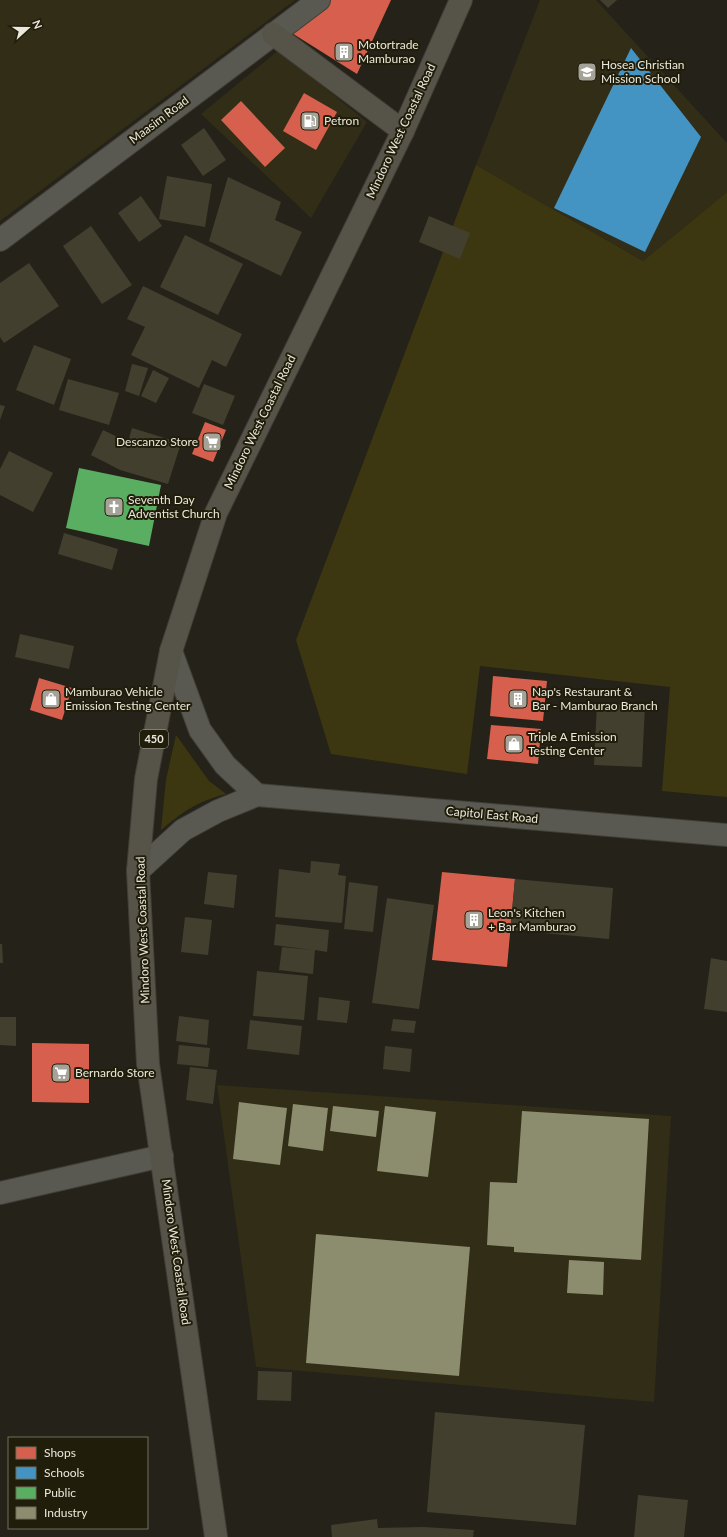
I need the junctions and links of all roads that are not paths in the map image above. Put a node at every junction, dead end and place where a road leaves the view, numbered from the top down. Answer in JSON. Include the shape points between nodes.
{"nodes":[{"id":1,"x":319,"y":0,"type":"edge"},
{"id":2,"x":461,"y":0,"type":"edge"},
{"id":3,"x":272,"y":34,"type":"junction"},
{"id":4,"x":403,"y":131,"type":"junction"},
{"id":5,"x":0,"y":240,"type":"edge"},
{"id":6,"x":171,"y":651,"type":"junction"},
{"id":7,"x":257,"y":795,"type":"junction"},
{"id":8,"x":727,"y":835,"type":"edge"},
{"id":9,"x":138,"y":871,"type":"junction"},
{"id":10,"x":162,"y":1156,"type":"junction"},
{"id":11,"x":0,"y":1193,"type":"edge"},
{"id":12,"x":216,"y":1537,"type":"edge"}],
"edges":[{"from":1,"to":3,"type":"street","name":"Maasim Road"},
{"from":2,"to":4,"type":"main road","name":"Mindoro West Coastal Road","number":"450"},
{"from":3,"to":4,"type":"main road"},
{"from":3,"to":5,"type":"street","name":"Maasim Road"},
{"from":4,"to":6,"type":"main road","name":"Mindoro West Coastal Road","number":"450","via":[[216,513]]},
{"from":6,"to":7,"type":"street","via":[[200,730],[225,765]]},
{"from":6,"to":9,"type":"main road","name":"Mindoro West Coastal Road","number":"450","via":[[146,779]]},
{"from":7,"to":8,"type":"street","name":"Capitol East Road"},
{"from":7,"to":9,"type":"street","via":[[218,811],[183,830]]},
{"from":9,"to":10,"type":"main road","name":"Mindoro West Coastal Road","number":"450","via":[[148,1064]]},
{"from":10,"to":11,"type":"street"},
{"from":10,"to":12,"type":"main road","name":"Mindoro West Coastal Road","number":"450"}]}
